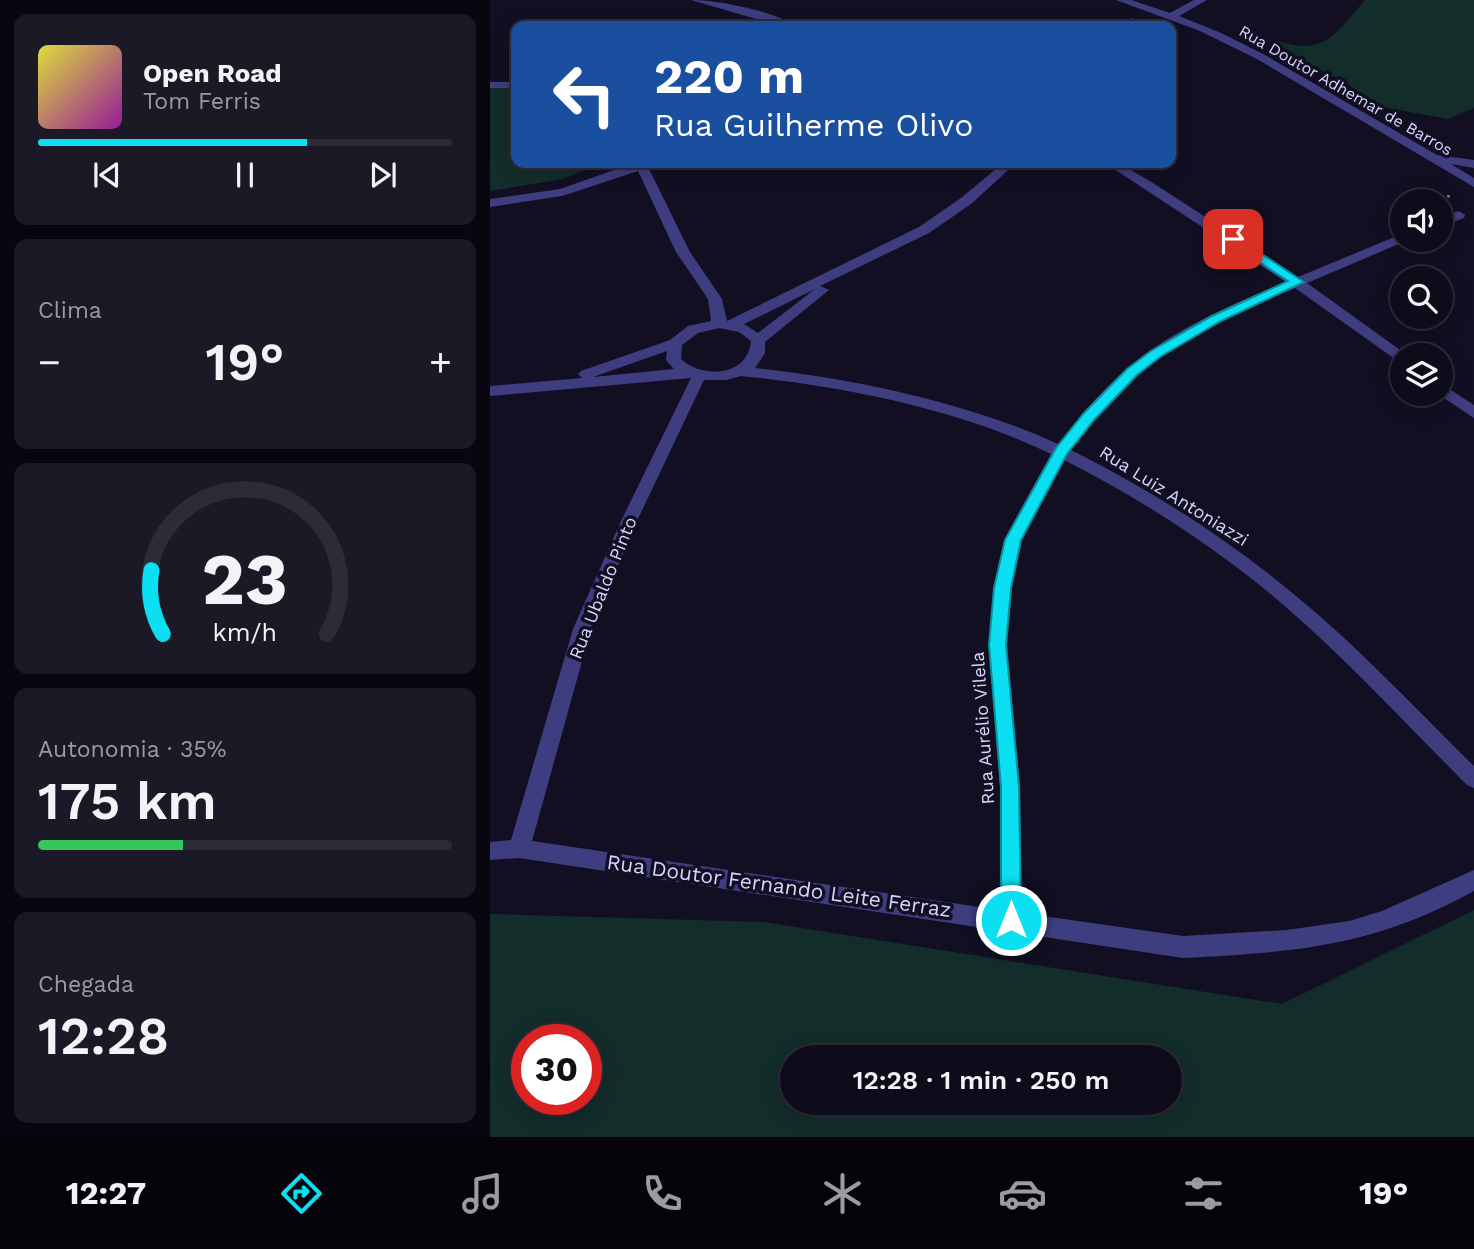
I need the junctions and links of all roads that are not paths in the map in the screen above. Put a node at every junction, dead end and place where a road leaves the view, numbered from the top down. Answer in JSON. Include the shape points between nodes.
{"nodes":[{"id":1,"x":696,"y":0,"type":"edge"},
{"id":2,"x":1121,"y":0,"type":"edge"},
{"id":3,"x":1202,"y":0,"type":"edge"},
{"id":4,"x":1172,"y":16,"type":"junction"},
{"id":5,"x":774,"y":21,"type":"edge"},
{"id":6,"x":490,"y":85,"type":"edge"},
{"id":7,"x":511,"y":85,"type":"edge"},
{"id":8,"x":1433,"y":158,"type":"junction"},
{"id":9,"x":1474,"y":164,"type":"edge"},
{"id":10,"x":631,"y":168,"type":"edge"},
{"id":11,"x":645,"y":168,"type":"edge"},
{"id":12,"x":1004,"y":168,"type":"edge"},
{"id":13,"x":1120,"y":168,"type":"edge"},
{"id":14,"x":1474,"y":183,"type":"edge"},
{"id":15,"x":490,"y":203,"type":"edge"},
{"id":16,"x":1459,"y":215,"type":"dead end"},
{"id":17,"x":1453,"y":218,"type":"edge"},
{"id":18,"x":1390,"y":244,"type":"edge"},
{"id":19,"x":850,"y":269,"type":"junction"},
{"id":20,"x":1297,"y":282,"type":"junction"},
{"id":21,"x":725,"y":324,"type":"junction"},
{"id":22,"x":758,"y":340,"type":"junction"},
{"id":23,"x":675,"y":343,"type":"junction"},
{"id":24,"x":1390,"y":350,"type":"edge"},
{"id":25,"x":739,"y":371,"type":"junction"},
{"id":26,"x":693,"y":375,"type":"junction"},
{"id":27,"x":560,"y":383,"type":"junction"},
{"id":28,"x":490,"y":391,"type":"edge"},
{"id":29,"x":1453,"y":398,"type":"edge"},
{"id":30,"x":1474,"y":413,"type":"edge"},
{"id":31,"x":1061,"y":451,"type":"junction"},
{"id":32,"x":1474,"y":779,"type":"edge"},
{"id":33,"x":519,"y":849,"type":"junction"},
{"id":34,"x":490,"y":851,"type":"edge"},
{"id":35,"x":1474,"y":880,"type":"edge"},
{"id":36,"x":1011,"y":920,"type":"junction"}],
"edges":[{"from":1,"to":5,"type":"street"},
{"from":2,"to":4,"type":"street","name":"Rua Doutor Adhemar de Barros"},
{"from":3,"to":4,"type":"street"},
{"from":4,"to":8,"type":"street","name":"Rua Doutor Adhemar de Barros","via":[[1229,41]]},
{"from":6,"to":7,"type":"street"},
{"from":8,"to":9,"type":"street"},
{"from":8,"to":14,"type":"street","name":"Rua Doutor Adhemar de Barros"},
{"from":10,"to":15,"type":"street","via":[[562,192]]},
{"from":11,"to":21,"type":"street","via":[[683,252],[715,299]]},
{"from":12,"to":19,"type":"street","via":[[924,230]]},
{"from":13,"to":20,"type":"street"},
{"from":16,"to":17,"type":"street"},
{"from":18,"to":20,"type":"street","name":"Rua Aurélio Vilela"},
{"from":19,"to":21,"type":"street"},
{"from":19,"to":22,"type":"street"},
{"from":20,"to":24,"type":"street"},
{"from":20,"to":31,"type":"street","name":"Rua Aurélio Vilela","via":[[1239,306],[1156,354],[1132,372]]},
{"from":21,"to":22,"type":"street","via":[[752,333]]},
{"from":21,"to":23,"type":"street","via":[[693,330]]},
{"from":22,"to":25,"type":"street","via":[[756,356]]},
{"from":23,"to":26,"type":"street","via":[[673,360]]},
{"from":23,"to":27,"type":"street"},
{"from":25,"to":26,"type":"street","via":[[724,376]]},
{"from":25,"to":31,"type":"street","name":"Rua Luiz Antoniazzi","via":[[801,377],[931,407]]},
{"from":26,"to":27,"type":"street"},
{"from":26,"to":33,"type":"street","name":"Rua Ubaldo Pinto","via":[[582,629]]},
{"from":27,"to":28,"type":"street"},
{"from":29,"to":30,"type":"street"},
{"from":31,"to":32,"type":"street","name":"Rua Luiz Antoniazzi","via":[[1228,551],[1308,615]]},
{"from":31,"to":36,"type":"street","name":"Rua Aurélio Vilela","via":[[1013,540],[1003,588],[998,645],[1010,787]]},
{"from":33,"to":34,"type":"street","name":"Rua Doutor Fernando Leite Ferraz"},
{"from":33,"to":36,"type":"street","name":"Rua Doutor Fernando Leite Ferraz"},
{"from":35,"to":36,"type":"street","name":"Rua Doutor Fernando Leite Ferraz","via":[[1437,900],[1350,930],[1291,940],[1183,947]]}]}
